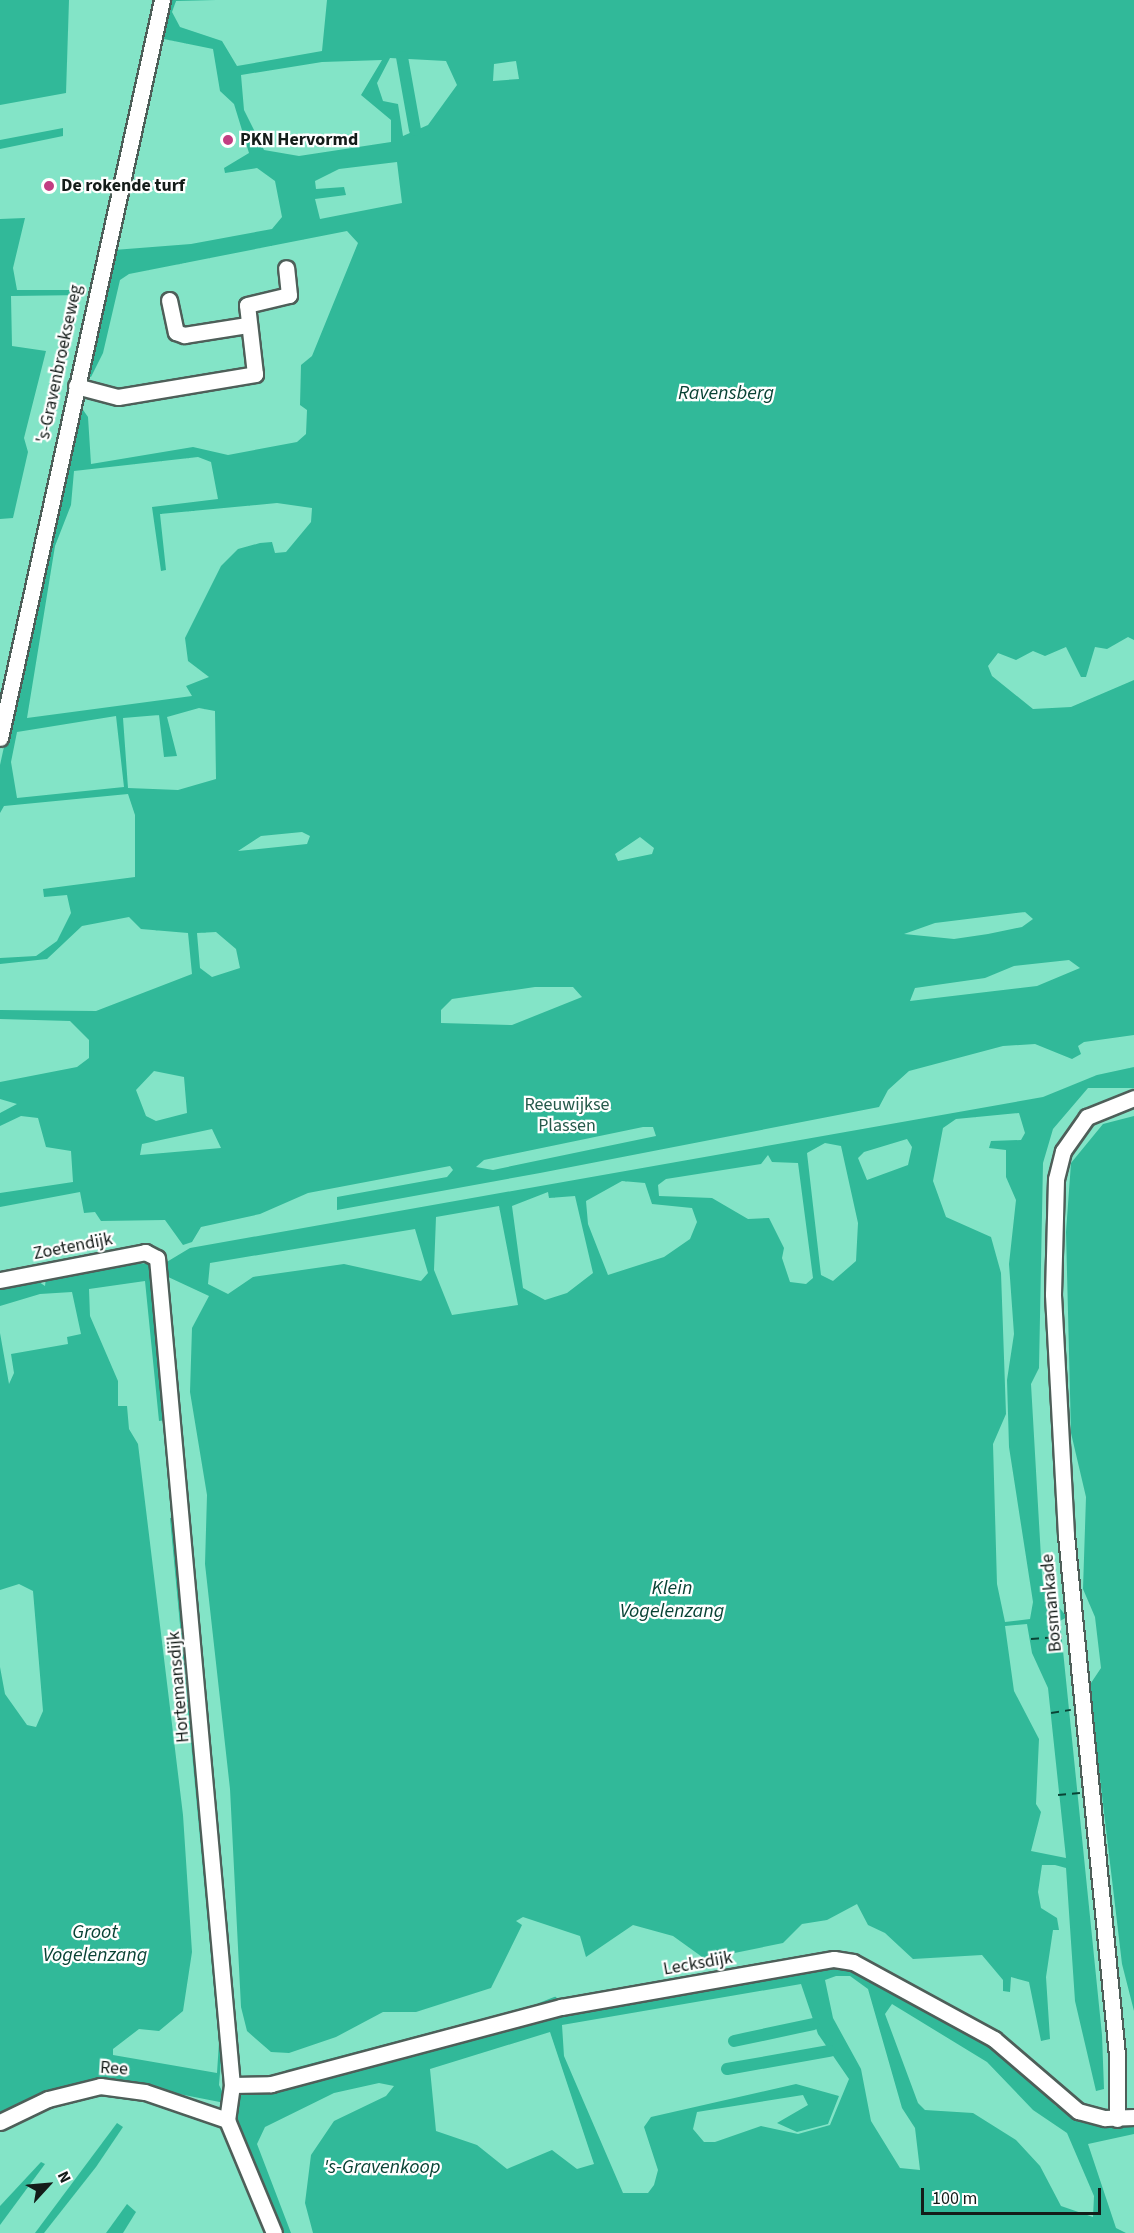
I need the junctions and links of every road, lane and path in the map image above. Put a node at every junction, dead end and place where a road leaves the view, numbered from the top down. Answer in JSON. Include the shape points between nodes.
{"nodes":[{"id":1,"x":162,"y":0,"type":"edge"},
{"id":2,"x":286,"y":268,"type":"dead end"},
{"id":3,"x":169,"y":300,"type":"dead end"},
{"id":4,"x":247,"y":325,"type":"junction"},
{"id":5,"x":76,"y":386,"type":"junction"},
{"id":6,"x":0,"y":738,"type":"edge"},
{"id":7,"x":1134,"y":1098,"type":"edge"},
{"id":8,"x":158,"y":1266,"type":"joint"},
{"id":9,"x":0,"y":1280,"type":"edge"},
{"id":10,"x":230,"y":2102,"type":"junction"},
{"id":11,"x":1134,"y":2117,"type":"edge"},
{"id":12,"x":1117,"y":2119,"type":"junction"},
{"id":13,"x":0,"y":2122,"type":"edge"},
{"id":14,"x":274,"y":2233,"type":"edge"}],
"edges":[{"from":1,"to":5,"type":"street","name":"'s-Gravenbroekseweg"},
{"from":2,"to":4,"type":"street","via":[[289,295],[248,305]]},
{"from":3,"to":4,"type":"street","via":[[176,332],[184,335]]},
{"from":4,"to":5,"type":"street","via":[[255,374],[118,397]]},
{"from":5,"to":6,"type":"street","name":"'s-Gravenbroekseweg"},
{"from":7,"to":12,"type":"street","name":"Bosmankade","via":[[1109,1104],[1087,1117],[1063,1151],[1056,1179],[1053,1294],[1066,1546],[1117,2055]]},
{"from":8,"to":9,"type":"street","name":"Zoetendijk"},
{"from":8,"to":10,"type":"street","name":"Hortemansdijk"},
{"from":10,"to":12,"type":"street","name":"Lecksdijk","via":[[271,2084],[561,2007],[834,1959],[853,1962],[994,2039],[1078,2111]]},
{"from":10,"to":13,"type":"street","name":"Ree","via":[[100,2086],[48,2099]]},
{"from":10,"to":14,"type":"street","name":"Hortemansdijk"},
{"from":11,"to":12,"type":"street","name":"Lecksdijk"}]}
